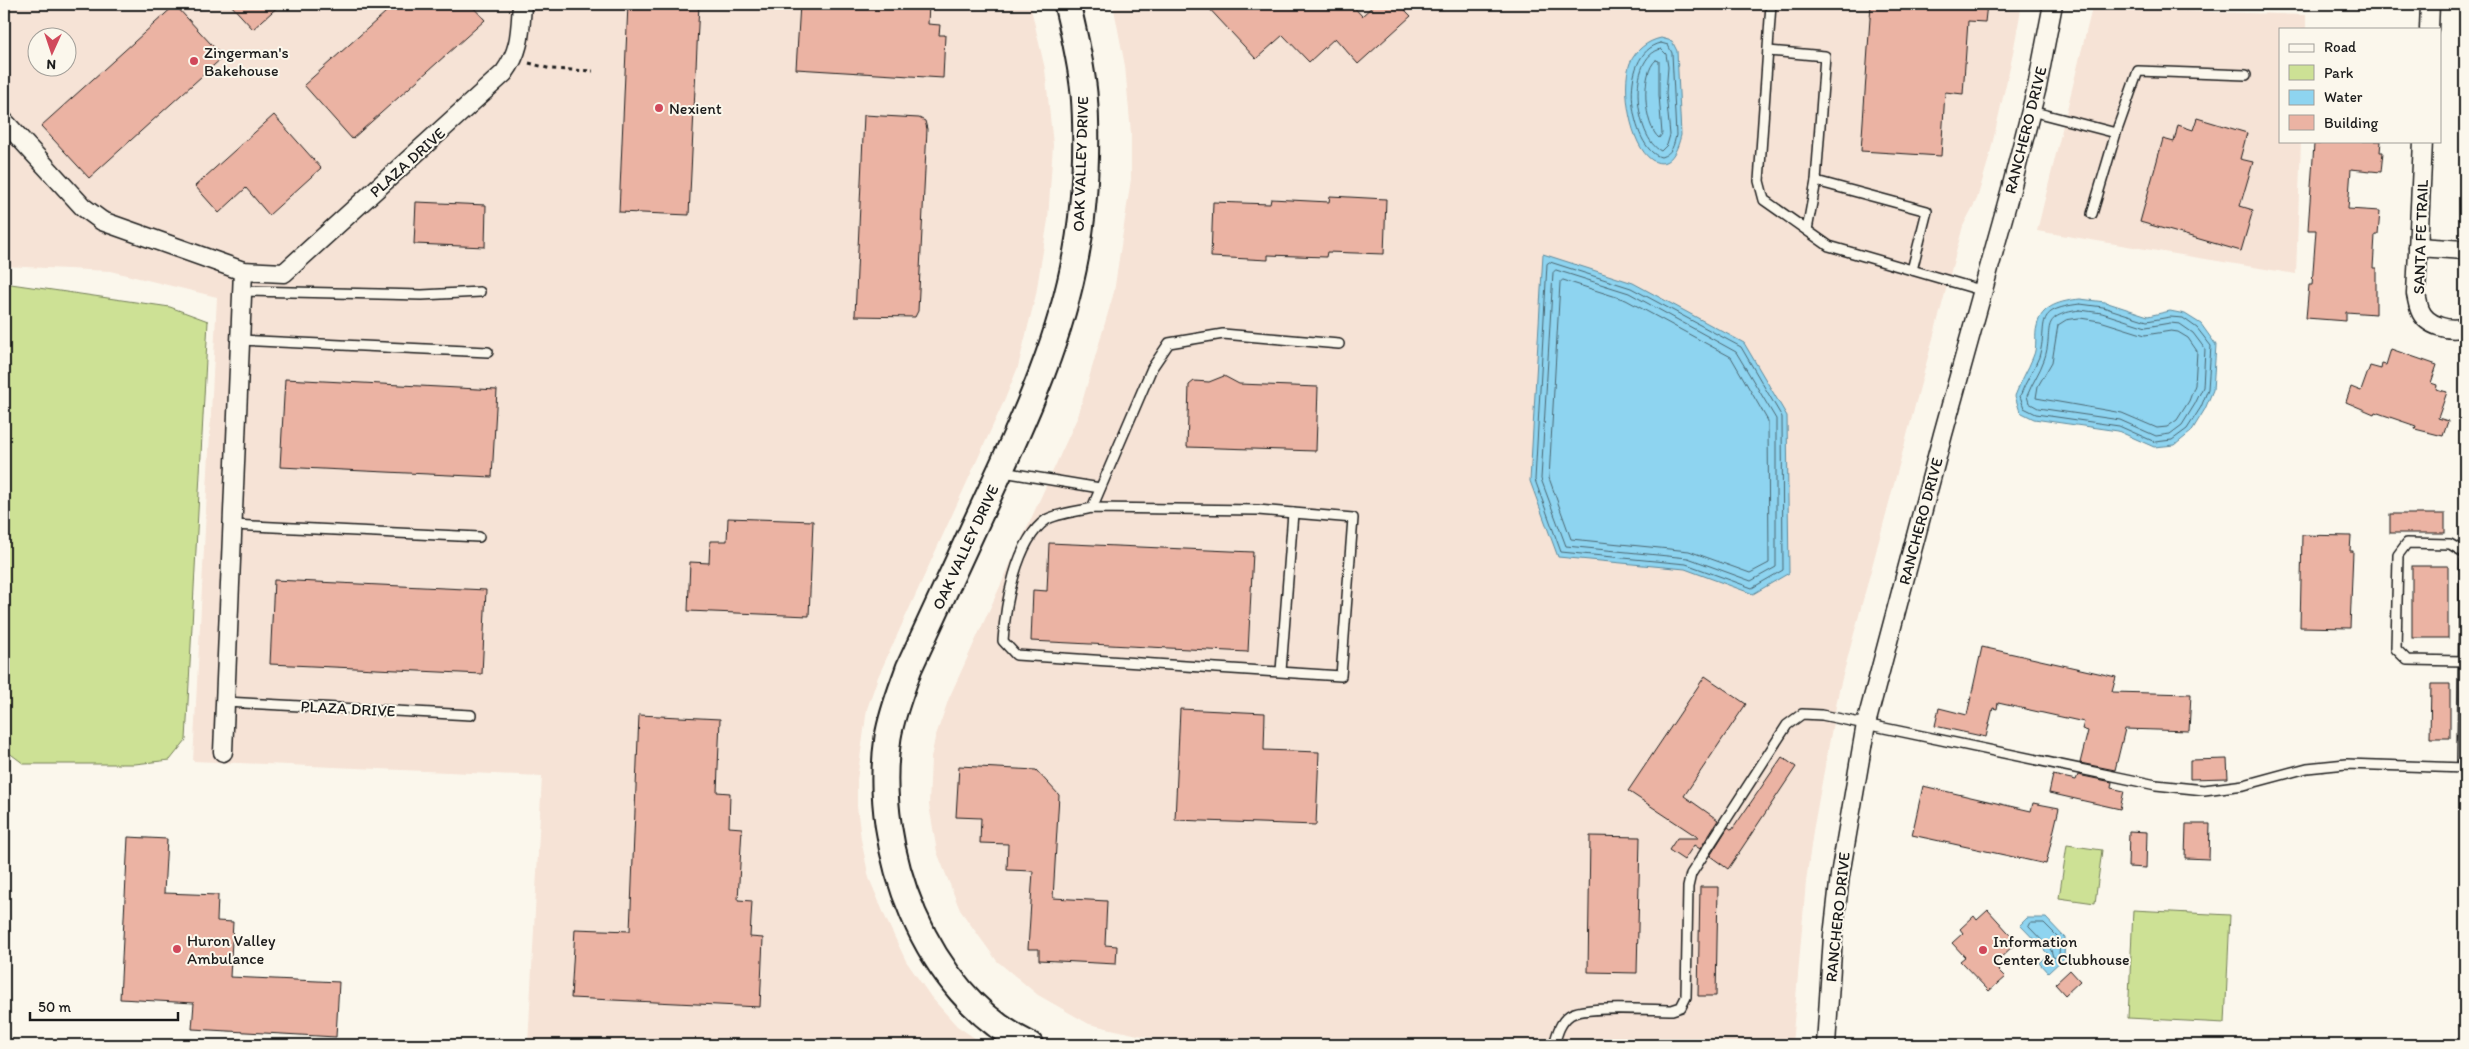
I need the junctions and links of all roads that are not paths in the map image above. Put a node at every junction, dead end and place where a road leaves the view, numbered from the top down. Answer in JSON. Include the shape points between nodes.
{"nodes":[{"id":1,"x":522,"y":4,"type":"edge"},
{"id":2,"x":1067,"y":4,"type":"edge"},
{"id":3,"x":1771,"y":4,"type":"edge"},
{"id":4,"x":2053,"y":4,"type":"edge"},
{"id":5,"x":2430,"y":4,"type":"edge"},
{"id":6,"x":2429,"y":28,"type":"edge"},
{"id":7,"x":1768,"y":51,"type":"junction"},
{"id":8,"x":2246,"y":75,"type":"dead end"},
{"id":9,"x":2031,"y":111,"type":"junction"},
{"id":10,"x":4,"y":121,"type":"edge"},
{"id":11,"x":2116,"y":133,"type":"junction"},
{"id":12,"x":2423,"y":142,"type":"edge"},
{"id":13,"x":1816,"y":181,"type":"junction"},
{"id":14,"x":2092,"y":214,"type":"dead end"},
{"id":15,"x":1807,"y":230,"type":"junction"},
{"id":16,"x":2418,"y":248,"type":"junction"},
{"id":17,"x":2465,"y":250,"type":"edge"},
{"id":18,"x":1912,"y":270,"type":"junction"},
{"id":19,"x":243,"y":271,"type":"junction"},
{"id":20,"x":242,"y":291,"type":"junction"},
{"id":21,"x":1984,"y":291,"type":"junction"},
{"id":22,"x":480,"y":292,"type":"dead end"},
{"id":23,"x":2465,"y":327,"type":"edge"},
{"id":24,"x":240,"y":340,"type":"junction"},
{"id":25,"x":1339,"y":344,"type":"dead end"},
{"id":26,"x":488,"y":352,"type":"dead end"},
{"id":27,"x":1000,"y":471,"type":"junction"},
{"id":28,"x":1100,"y":488,"type":"junction"},
{"id":29,"x":1092,"y":508,"type":"junction"},
{"id":30,"x":1293,"y":513,"type":"junction"},
{"id":31,"x":233,"y":525,"type":"junction"},
{"id":32,"x":479,"y":538,"type":"dead end"},
{"id":33,"x":2465,"y":553,"type":"edge"},
{"id":34,"x":2465,"y":561,"type":"edge"},
{"id":35,"x":2464,"y":661,"type":"junction"},
{"id":36,"x":1281,"y":671,"type":"junction"},
{"id":37,"x":226,"y":702,"type":"junction"},
{"id":38,"x":471,"y":715,"type":"dead end"},
{"id":39,"x":1866,"y":724,"type":"junction"},
{"id":40,"x":223,"y":752,"type":"dead end"},
{"id":41,"x":2464,"y":768,"type":"edge"},
{"id":42,"x":1030,"y":1045,"type":"edge"},
{"id":43,"x":1554,"y":1045,"type":"edge"},
{"id":44,"x":1826,"y":1045,"type":"edge"}],
"edges":[{"from":1,"to":19,"type":"street","name":"PLAZA DRIVE","via":[[515,58],[504,74],[284,273]]},
{"from":2,"to":27,"type":"street","name":"OAK VALLEY DRIVE","via":[[1084,93],[1083,195],[1077,254],[1057,334]]},
{"from":3,"to":7,"type":"lane"},
{"from":4,"to":9,"type":"street","name":"RANCHERO DRIVE"},
{"from":5,"to":6,"type":"street"},
{"from":7,"to":13,"type":"lane","via":[[1825,56]]},
{"from":7,"to":15,"type":"lane","via":[[1759,181],[1764,200]]},
{"from":8,"to":11,"type":"lane","via":[[2138,71]]},
{"from":9,"to":11,"type":"lane"},
{"from":9,"to":21,"type":"street","name":"RANCHERO DRIVE"},
{"from":10,"to":19,"type":"street","name":"PLAZA DRIVE","via":[[83,207],[102,221]]},
{"from":11,"to":14,"type":"lane"},
{"from":12,"to":16,"type":"street","name":"SANTA FE TRAIL"},
{"from":13,"to":15,"type":"lane"},
{"from":13,"to":18,"type":"lane","via":[[1927,210]]},
{"from":15,"to":18,"type":"lane","via":[[1829,246]]},
{"from":16,"to":17,"type":"street"},
{"from":16,"to":23,"type":"street","name":"SANTA FE TRAIL","via":[[2416,294],[2420,312],[2434,325],[2458,330]]},
{"from":18,"to":21,"type":"lane"},
{"from":19,"to":20,"type":"street"},
{"from":20,"to":22,"type":"lane","via":[[422,295]]},
{"from":20,"to":24,"type":"street"},
{"from":21,"to":39,"type":"street","name":"RANCHERO DRIVE"},
{"from":24,"to":26,"type":"lane"},
{"from":24,"to":31,"type":"street"},
{"from":25,"to":28,"type":"lane","via":[[1223,334],[1169,343],[1152,368]]},
{"from":27,"to":28,"type":"lane"},
{"from":27,"to":42,"type":"street","name":"OAK VALLEY DRIVE","via":[[909,668],[896,705],[888,737],[885,773],[887,816],[901,882],[916,924],[945,970],[978,1009]]},
{"from":28,"to":29,"type":"lane"},
{"from":29,"to":30,"type":"lane"},
{"from":29,"to":36,"type":"lane","via":[[1048,519],[1029,537],[1018,563],[1004,623],[1003,641],[1016,655]]},
{"from":30,"to":36,"type":"lane"},
{"from":30,"to":36,"type":"lane","via":[[1353,518],[1342,676]]},
{"from":31,"to":32,"type":"lane"},
{"from":31,"to":37,"type":"street"},
{"from":33,"to":35,"type":"lane","via":[[2450,544],[2407,543],[2398,555],[2396,649],[2407,660]]},
{"from":34,"to":35,"type":"lane"},
{"from":35,"to":41,"type":"lane"},
{"from":37,"to":38,"type":"lane","name":"PLAZA DRIVE"},
{"from":37,"to":40,"type":"street"},
{"from":39,"to":41,"type":"lane","via":[[2156,785],[2204,790],[2244,785],[2307,768],[2346,764]]},
{"from":39,"to":43,"type":"lane","via":[[1822,714],[1802,714],[1787,724],[1696,862],[1688,887],[1686,997],[1681,1007],[1672,1010],[1588,1010],[1571,1014],[1558,1028]]},
{"from":39,"to":44,"type":"street","name":"RANCHERO DRIVE","via":[[1840,875]]}]}
